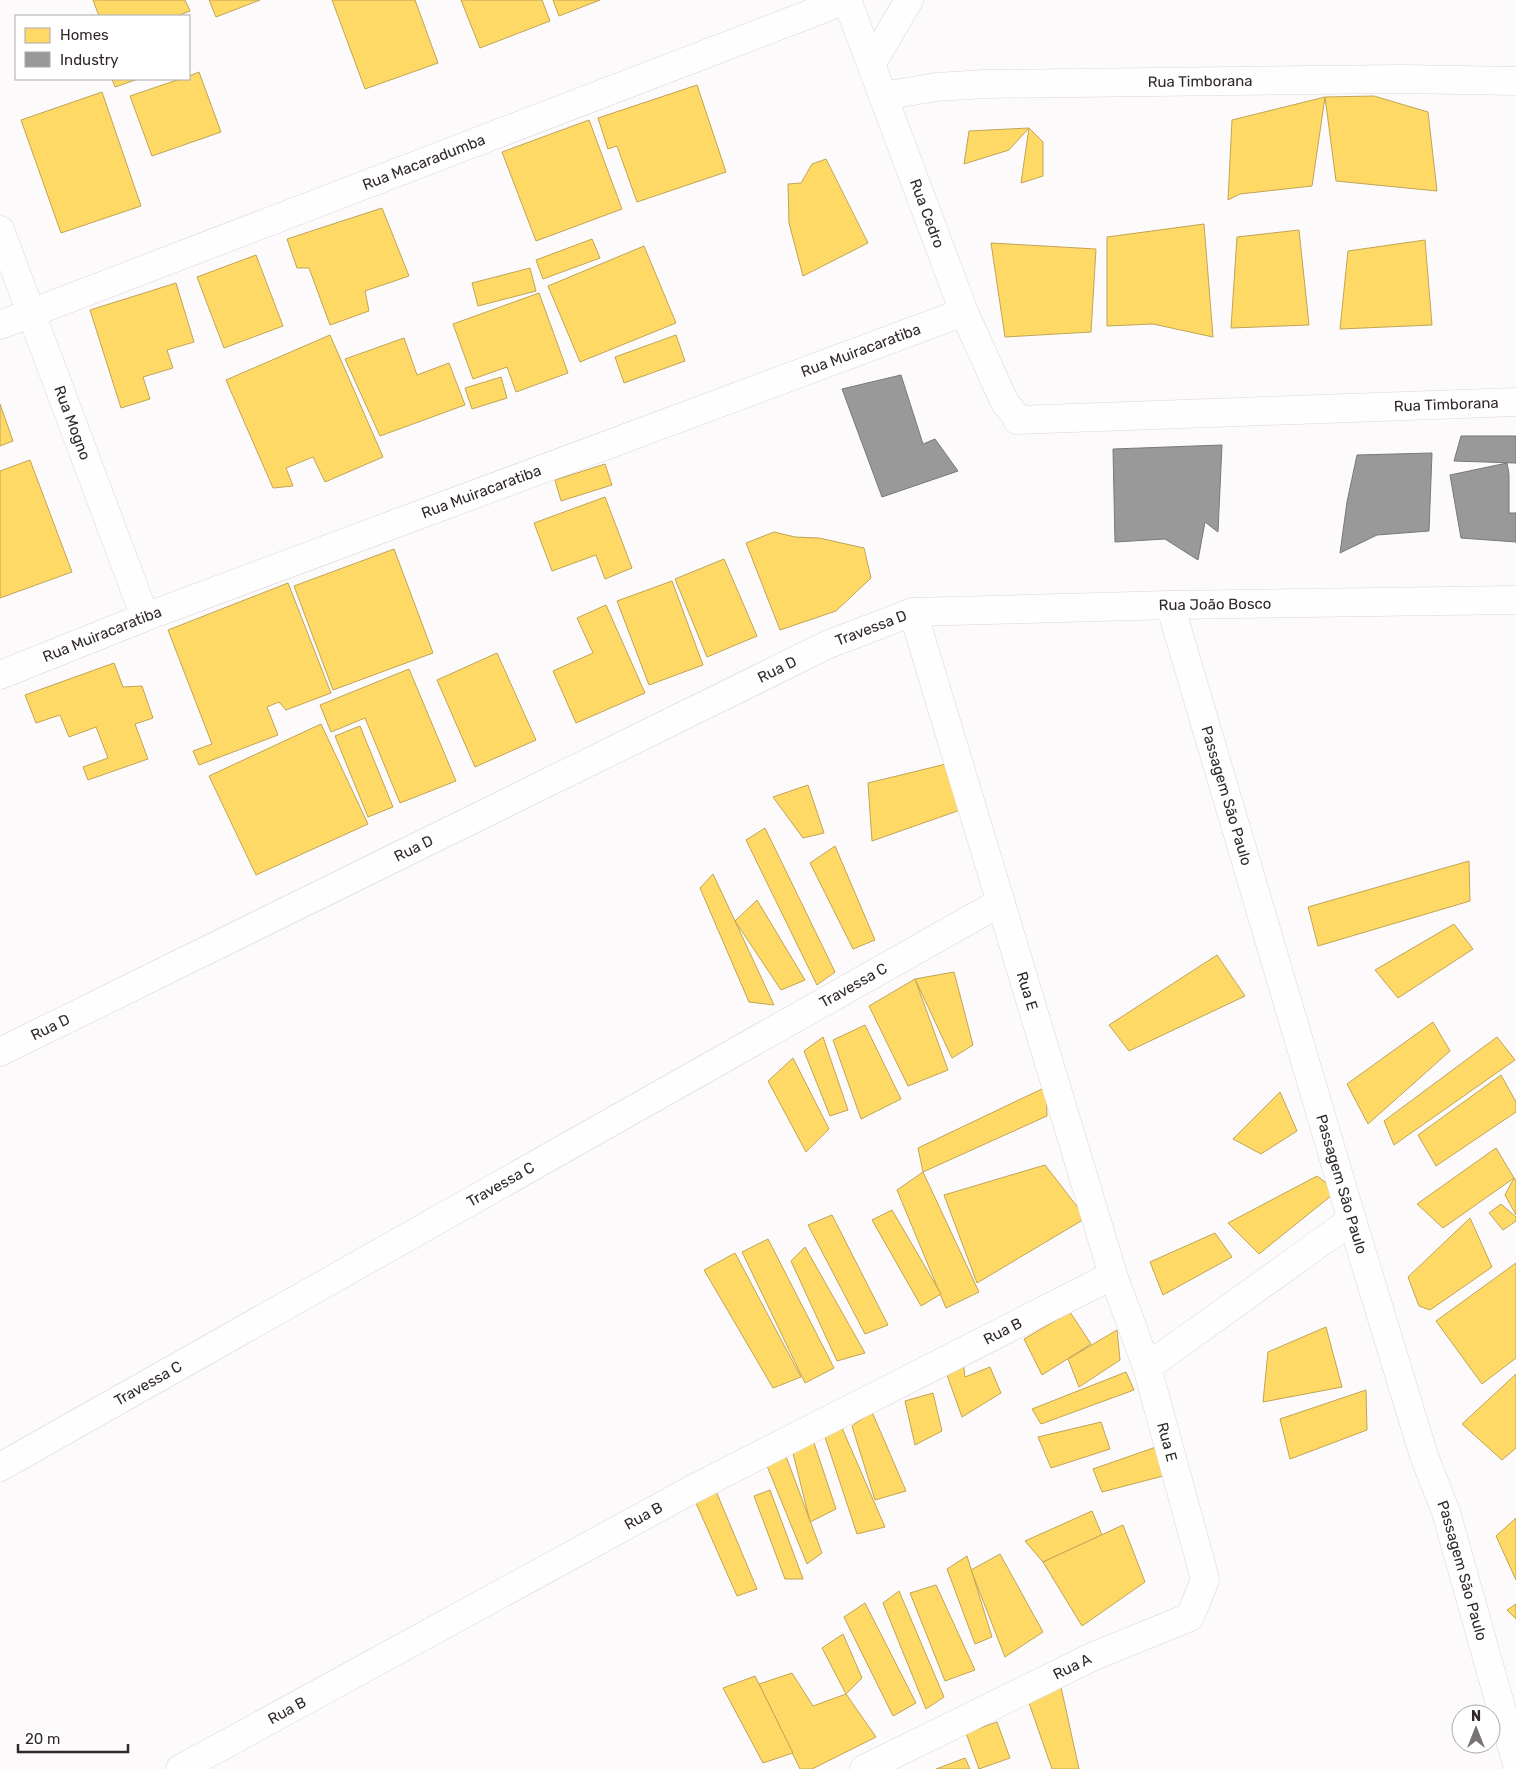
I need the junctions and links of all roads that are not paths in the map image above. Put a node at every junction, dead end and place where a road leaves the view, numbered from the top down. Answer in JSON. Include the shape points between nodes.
{"nodes":[{"id":1,"x":847,"y":0,"type":"edge"},
{"id":2,"x":909,"y":0,"type":"edge"},
{"id":3,"x":872,"y":63,"type":"junction"},
{"id":4,"x":1516,"y":81,"type":"edge"},
{"id":5,"x":883,"y":96,"type":"junction"},
{"id":6,"x":0,"y":230,"type":"edge"},
{"id":7,"x":964,"y":312,"type":"junction"},
{"id":8,"x":31,"y":314,"type":"junction"},
{"id":9,"x":0,"y":326,"type":"edge"},
{"id":10,"x":1516,"y":402,"type":"edge"},
{"id":11,"x":1018,"y":420,"type":"joint"},
{"id":12,"x":1516,"y":600,"type":"edge"},
{"id":13,"x":1170,"y":605,"type":"junction"},
{"id":14,"x":914,"y":612,"type":"junction"},
{"id":15,"x":146,"y":617,"type":"junction"},
{"id":16,"x":828,"y":644,"type":"joint"},
{"id":17,"x":0,"y":675,"type":"edge"},
{"id":18,"x":1001,"y":902,"type":"junction"},
{"id":19,"x":0,"y":1052,"type":"edge"},
{"id":20,"x":1352,"y":1220,"type":"junction"},
{"id":21,"x":1113,"y":1275,"type":"junction"},
{"id":22,"x":1147,"y":1367,"type":"junction"},
{"id":23,"x":0,"y":1467,"type":"edge"},
{"id":24,"x":1187,"y":1517,"type":"joint"},
{"id":25,"x":1516,"y":1762,"type":"edge"},
{"id":26,"x":180,"y":1769,"type":"edge"},
{"id":27,"x":864,"y":1769,"type":"edge"}],
"edges":[{"from":1,"to":3,"type":"street","name":"Rua Cedro"},
{"from":1,"to":8,"type":"street","name":"Rua Macaradumba"},
{"from":2,"to":3,"type":"street"},
{"from":3,"to":5,"type":"street","name":"Rua Cedro"},
{"from":4,"to":5,"type":"street","name":"Rua Timborana","via":[[1402,79],[986,84],[936,87]]},
{"from":5,"to":7,"type":"street","name":"Rua Cedro"},
{"from":6,"to":8,"type":"street","name":"Rua Mogno"},
{"from":7,"to":11,"type":"street","name":"Rua Cedro","via":[[1004,403]]},
{"from":7,"to":15,"type":"street","name":"Rua Muiracaratiba"},
{"from":8,"to":9,"type":"street","name":"Rua Macaradumba"},
{"from":8,"to":15,"type":"street","name":"Rua Mogno"},
{"from":10,"to":11,"type":"street","name":"Rua Timborana"},
{"from":12,"to":13,"type":"street","name":"Rua João Bosco"},
{"from":13,"to":14,"type":"street","name":"Rua João Bosco"},
{"from":13,"to":20,"type":"street","name":"Passagem São Paulo"},
{"from":14,"to":16,"type":"street","name":"Travessa D"},
{"from":14,"to":18,"type":"street","name":"Rua E"},
{"from":15,"to":17,"type":"street","name":"Rua Muiracaratiba"},
{"from":16,"to":19,"type":"street","name":"Rua D"},
{"from":18,"to":21,"type":"street","name":"Rua E"},
{"from":18,"to":23,"type":"street","name":"Travessa C"},
{"from":20,"to":22,"type":"street"},
{"from":20,"to":25,"type":"street","name":"Passagem São Paulo","via":[[1424,1456],[1446,1512]]},
{"from":21,"to":22,"type":"street","name":"Rua E"},
{"from":21,"to":26,"type":"street","name":"Rua B","via":[[691,1490]]},
{"from":22,"to":24,"type":"street","name":"Rua E"},
{"from":24,"to":27,"type":"street","name":"Rua A","via":[[1204,1580],[1190,1617],[1094,1656]]}]}
